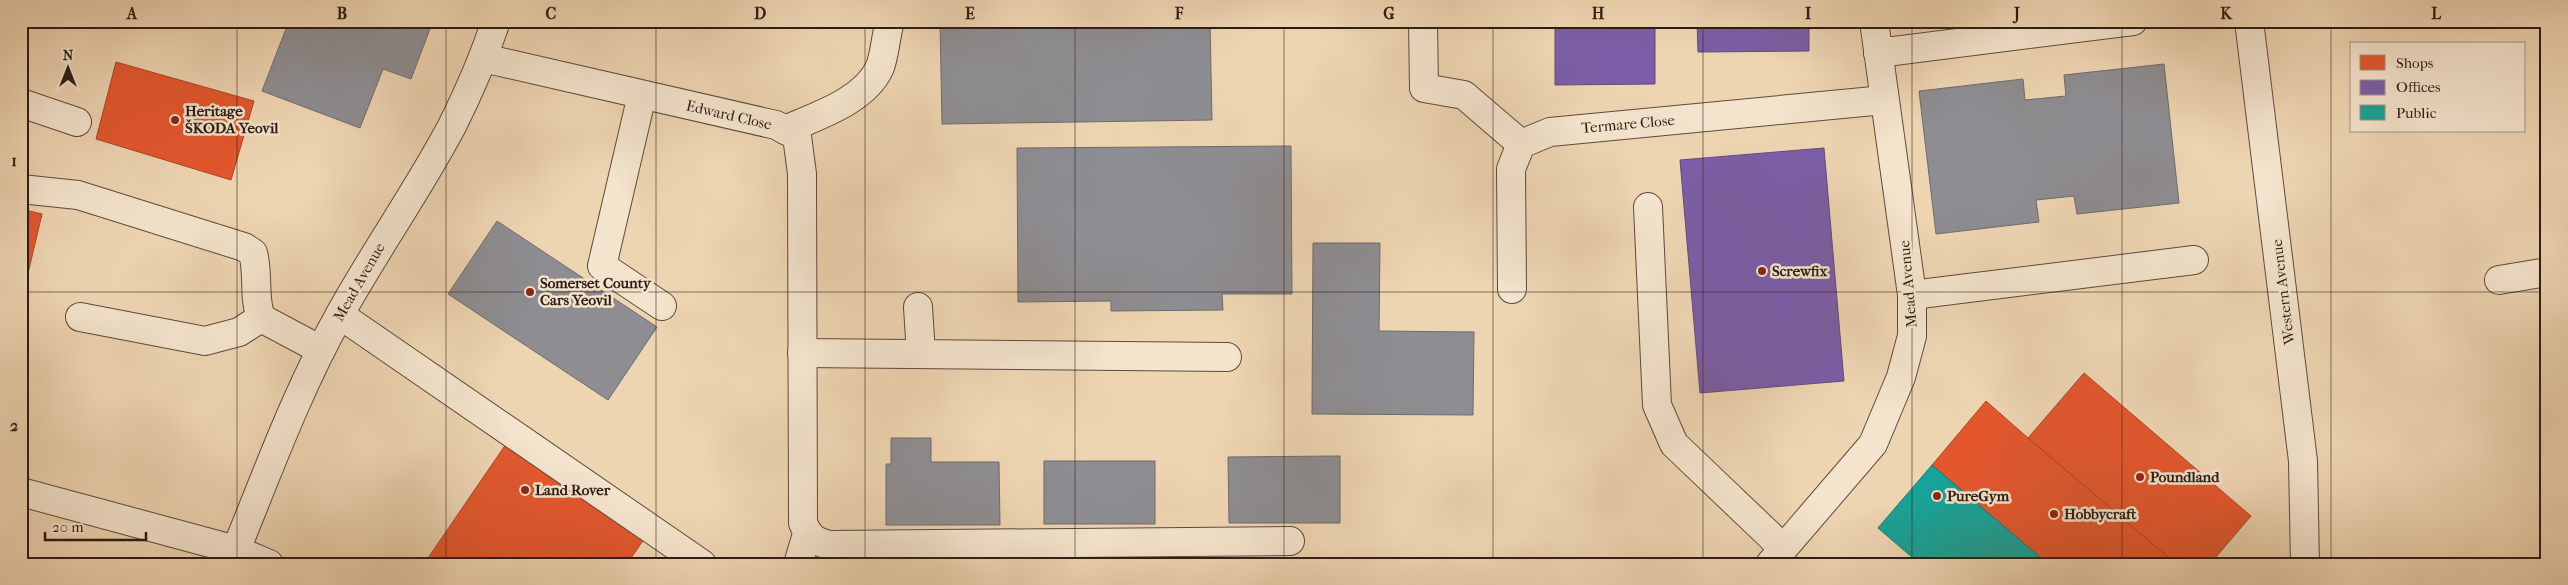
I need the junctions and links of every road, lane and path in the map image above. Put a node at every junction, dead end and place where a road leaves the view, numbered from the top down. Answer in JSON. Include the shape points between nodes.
{"nodes":[{"id":1,"x":496,"y":21,"type":"edge"},
{"id":2,"x":890,"y":21,"type":"edge"},
{"id":3,"x":1423,"y":21,"type":"edge"},
{"id":4,"x":1874,"y":21,"type":"edge"},
{"id":5,"x":2133,"y":21,"type":"edge"},
{"id":6,"x":2249,"y":21,"type":"edge"},
{"id":7,"x":1878,"y":53,"type":"junction"},
{"id":8,"x":483,"y":58,"type":"junction"},
{"id":9,"x":642,"y":94,"type":"junction"},
{"id":10,"x":1884,"y":100,"type":"junction"},
{"id":11,"x":21,"y":103,"type":"edge"},
{"id":12,"x":77,"y":122,"type":"dead end"},
{"id":13,"x":785,"y":130,"type":"junction"},
{"id":14,"x":1521,"y":144,"type":"junction"},
{"id":15,"x":21,"y":188,"type":"edge"},
{"id":16,"x":1648,"y":207,"type":"dead end"},
{"id":17,"x":2194,"y":260,"type":"dead end"},
{"id":18,"x":2547,"y":272,"type":"edge"},
{"id":19,"x":2499,"y":280,"type":"dead end"},
{"id":20,"x":1512,"y":289,"type":"dead end"},
{"id":21,"x":1912,"y":295,"type":"junction"},
{"id":22,"x":662,"y":306,"type":"dead end"},
{"id":23,"x":918,"y":307,"type":"dead end"},
{"id":24,"x":340,"y":315,"type":"junction"},
{"id":25,"x":80,"y":317,"type":"dead end"},
{"id":26,"x":260,"y":318,"type":"junction"},
{"id":27,"x":321,"y":350,"type":"junction"},
{"id":28,"x":802,"y":353,"type":"junction"},
{"id":29,"x":921,"y":354,"type":"junction"},
{"id":30,"x":1227,"y":357,"type":"dead end"},
{"id":31,"x":21,"y":492,"type":"edge"},
{"id":32,"x":807,"y":534,"type":"junction"},
{"id":33,"x":1290,"y":541,"type":"dead end"},
{"id":34,"x":236,"y":550,"type":"junction"},
{"id":35,"x":1776,"y":556,"type":"edge"},
{"id":36,"x":269,"y":564,"type":"edge"},
{"id":37,"x":702,"y":564,"type":"edge"},
{"id":38,"x":798,"y":564,"type":"edge"},
{"id":39,"x":2304,"y":564,"type":"edge"}],
"edges":[{"from":1,"to":8,"type":"street","name":"Mead Avenue"},
{"from":2,"to":13,"type":"street","via":[[880,67],[864,88],[834,108]]},
{"from":3,"to":14,"type":"street","via":[[1424,88],[1464,95]]},
{"from":4,"to":7,"type":"street","name":"Mead Avenue"},
{"from":5,"to":7,"type":"street"},
{"from":6,"to":39,"type":"street","name":"Western Avenue","via":[[2303,461]]},
{"from":7,"to":10,"type":"street","name":"Mead Avenue"},
{"from":8,"to":9,"type":"street","name":"Edward Close"},
{"from":8,"to":24,"type":"street","name":"Mead Avenue","via":[[452,126]]},
{"from":9,"to":13,"type":"street","name":"Edward Close"},
{"from":9,"to":22,"type":"street","via":[[602,266]]},
{"from":10,"to":14,"type":"street","name":"Termare Close","via":[[1550,132]]},
{"from":10,"to":21,"type":"street","name":"Mead Avenue"},
{"from":11,"to":12,"type":"street"},
{"from":13,"to":28,"type":"street","name":"Edward Close","via":[[797,136],[802,174]]},
{"from":14,"to":20,"type":"street","via":[[1511,169]]},
{"from":15,"to":26,"type":"street","via":[[78,195],[244,247],[253,253],[256,264],[256,305]]},
{"from":16,"to":35,"type":"street","via":[[1658,405],[1674,444]]},
{"from":17,"to":21,"type":"street"},
{"from":18,"to":19,"type":"street"},
{"from":21,"to":35,"type":"street","name":"Mead Avenue","via":[[1912,336],[1901,377],[1873,444]]},
{"from":23,"to":29,"type":"street"},
{"from":24,"to":27,"type":"street","name":"Mead Avenue"},
{"from":24,"to":37,"type":"street"},
{"from":25,"to":26,"type":"street","via":[[205,341],[239,332]]},
{"from":26,"to":27,"type":"street"},
{"from":27,"to":34,"type":"street","name":"Mead Avenue"},
{"from":28,"to":29,"type":"street"},
{"from":28,"to":32,"type":"street","name":"Edward Close","via":[[803,523]]},
{"from":29,"to":30,"type":"street"},
{"from":31,"to":34,"type":"street"},
{"from":32,"to":33,"type":"street","via":[[817,542],[830,545]]},
{"from":32,"to":38,"type":"street"},
{"from":34,"to":36,"type":"street"}]}
